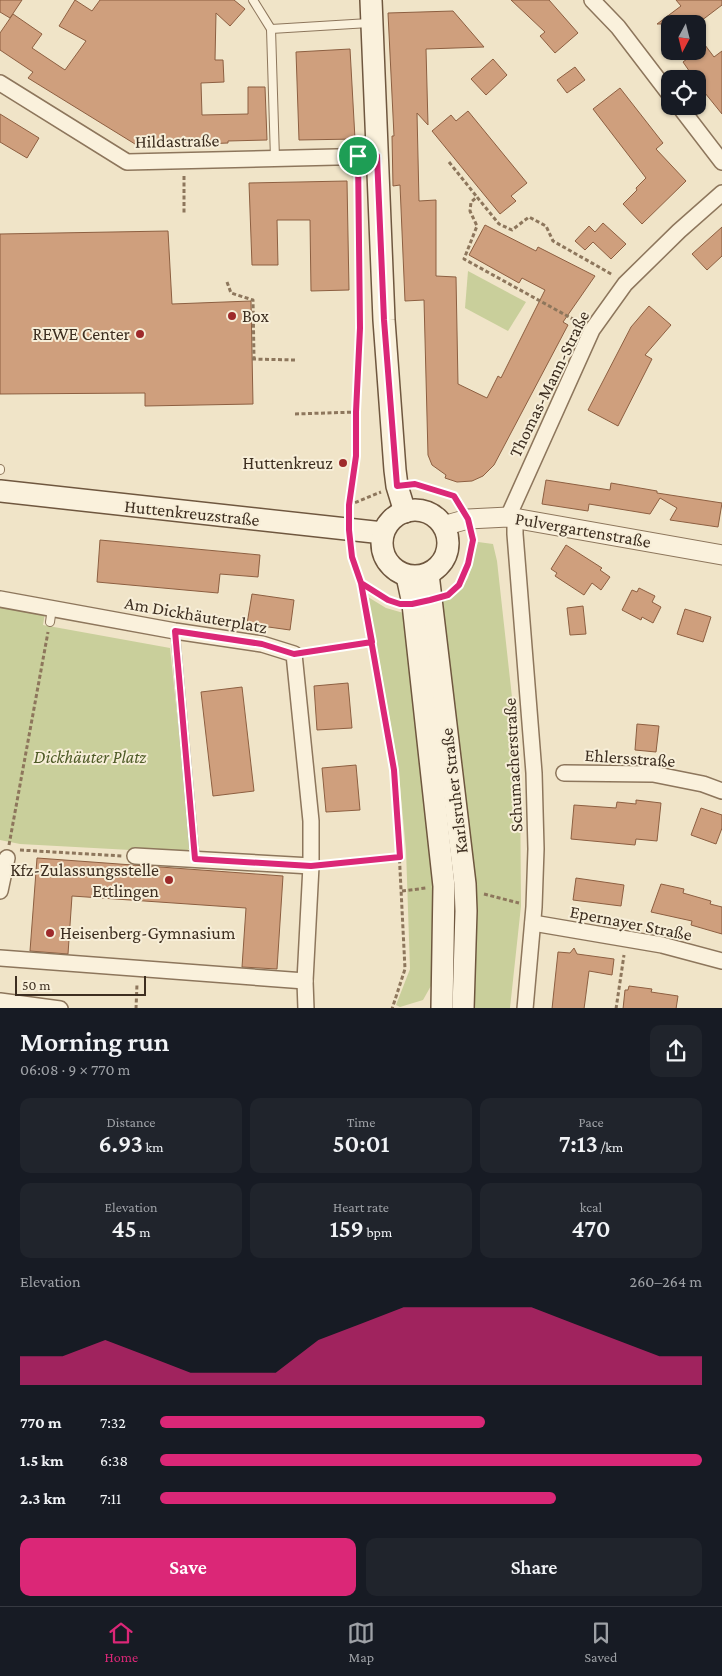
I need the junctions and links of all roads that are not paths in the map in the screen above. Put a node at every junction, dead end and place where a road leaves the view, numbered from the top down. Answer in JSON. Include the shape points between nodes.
{"nodes":[{"id":1,"x":253,"y":0,"type":"edge"},
{"id":2,"x":371,"y":0,"type":"edge"},
{"id":3,"x":592,"y":0,"type":"edge"},
{"id":4,"x":371,"y":23,"type":"junction"},
{"id":5,"x":271,"y":29,"type":"junction"},
{"id":6,"x":0,"y":83,"type":"edge"},
{"id":7,"x":661,"y":83,"type":"edge"},
{"id":8,"x":686,"y":115,"type":"edge"},
{"id":9,"x":377,"y":156,"type":"junction"},
{"id":10,"x":275,"y":159,"type":"junction"},
{"id":11,"x":722,"y":162,"type":"edge"},
{"id":12,"x":722,"y":193,"type":"edge"},
{"id":13,"x":0,"y":491,"type":"edge"},
{"id":14,"x":405,"y":512,"type":"junction"},
{"id":15,"x":512,"y":518,"type":"junction"},
{"id":16,"x":443,"y":526,"type":"junction"},
{"id":17,"x":383,"y":533,"type":"junction"},
{"id":18,"x":722,"y":555,"type":"edge"},
{"id":19,"x":428,"y":574,"type":"junction"},
{"id":20,"x":407,"y":576,"type":"junction"},
{"id":21,"x":0,"y":599,"type":"edge"},
{"id":22,"x":421,"y":602,"type":"junction"},
{"id":23,"x":175,"y":631,"type":"junction"},
{"id":24,"x":564,"y":773,"type":"dead end"},
{"id":25,"x":722,"y":790,"type":"edge"},
{"id":26,"x":11,"y":852,"type":"road end"},
{"id":27,"x":135,"y":856,"type":"road end"},
{"id":28,"x":195,"y":859,"type":"junction"},
{"id":29,"x":311,"y":866,"type":"junction"},
{"id":30,"x":0,"y":891,"type":"edge"},
{"id":31,"x":533,"y":923,"type":"junction"},
{"id":32,"x":0,"y":958,"type":"edge"},
{"id":33,"x":722,"y":961,"type":"edge"},
{"id":34,"x":305,"y":981,"type":"junction"},
{"id":35,"x":0,"y":1001,"type":"edge"},
{"id":36,"x":60,"y":1008,"type":"edge"},
{"id":37,"x":306,"y":1008,"type":"edge"},
{"id":38,"x":442,"y":1008,"type":"edge"},
{"id":39,"x":463,"y":1008,"type":"edge"},
{"id":40,"x":524,"y":1008,"type":"edge"}],
"edges":[{"from":1,"to":5,"type":"lane"},
{"from":2,"to":4,"type":"main road"},
{"from":3,"to":7,"type":"street","via":[[618,27]]},
{"from":4,"to":5,"type":"lane"},
{"from":4,"to":9,"type":"main road"},
{"from":5,"to":10,"type":"lane"},
{"from":6,"to":10,"type":"street","name":"Hildastraße","via":[[127,162]]},
{"from":8,"to":11,"type":"street"},
{"from":9,"to":10,"type":"street","name":"Hildastraße"},
{"from":9,"to":14,"type":"main road","via":[[384,320],[397,486]]},
{"from":12,"to":15,"type":"street","name":"Thomas-Mann-Straße","via":[[625,284],[592,330]]},
{"from":13,"to":17,"type":"main road","name":"Huttenkreuzstraße"},
{"from":14,"to":16,"type":"main road","via":[[424,511]]},
{"from":14,"to":17,"type":"main road","via":[[393,518]]},
{"from":15,"to":16,"type":"street","name":"Pulvergartenstraße","via":[[468,519]]},
{"from":15,"to":18,"type":"street","name":"Pulvergartenstraße"},
{"from":15,"to":31,"type":"street","name":"Schumacherstraße","via":[[534,773],[536,849]]},
{"from":16,"to":19,"type":"main road","via":[[448,536],[446,555]]},
{"from":17,"to":20,"type":"main road","via":[[382,548],[387,561]]},
{"from":19,"to":20,"type":"main road"},
{"from":19,"to":22,"type":"main road","name":"Karlsruher Straße"},
{"from":20,"to":22,"type":"main road","name":"Karlsruher Straße"},
{"from":21,"to":23,"type":"street","name":"Am Dickhäuterplatz","via":[[51,615]]},
{"from":22,"to":38,"type":"main road","name":"Karlsruher Straße","via":[[444,886]]},
{"from":22,"to":39,"type":"main road","name":"Karlsruher Straße","via":[[465,884]]},
{"from":23,"to":28,"type":"lane"},
{"from":23,"to":29,"type":"street","name":"Am Dickhäuterplatz","via":[[262,644],[294,654],[311,821]]},
{"from":24,"to":25,"type":"street","name":"Ehlersstraße","via":[[653,774]]},
{"from":26,"to":30,"type":"street"},
{"from":27,"to":28,"type":"street"},
{"from":28,"to":29,"type":"street"},
{"from":29,"to":34,"type":"street"},
{"from":31,"to":33,"type":"street","name":"Epernayer Straße","via":[[662,945]]},
{"from":31,"to":40,"type":"street","name":"Schumacherstraße"},
{"from":32,"to":34,"type":"street"},
{"from":34,"to":37,"type":"street"},
{"from":35,"to":36,"type":"street"}]}
